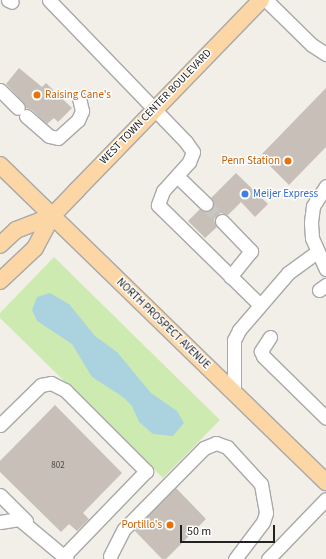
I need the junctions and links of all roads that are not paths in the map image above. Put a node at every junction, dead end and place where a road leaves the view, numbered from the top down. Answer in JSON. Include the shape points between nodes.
{"nodes":[{"id":1,"x":49,"y":0,"type":"edge"},
{"id":2,"x":261,"y":0,"type":"edge"},
{"id":3,"x":266,"y":0,"type":"edge"},
{"id":4,"x":326,"y":54,"type":"edge"},
{"id":5,"x":0,"y":90,"type":"edge"},
{"id":6,"x":79,"y":98,"type":"dead end"},
{"id":7,"x":153,"y":109,"type":"junction"},
{"id":8,"x":0,"y":165,"type":"edge"},
{"id":9,"x":177,"y":176,"type":"junction"},
{"id":10,"x":326,"y":186,"type":"edge"},
{"id":11,"x":206,"y":204,"type":"tunnel mouth"},
{"id":12,"x":52,"y":216,"type":"junction"},
{"id":13,"x":222,"y":221,"type":"tunnel mouth"},
{"id":14,"x":0,"y":245,"type":"edge"},
{"id":15,"x":317,"y":252,"type":"junction"},
{"id":16,"x":326,"y":269,"type":"edge"},
{"id":17,"x":230,"y":277,"type":"junction"},
{"id":18,"x":0,"y":281,"type":"edge"},
{"id":19,"x":260,"y":305,"type":"junction"},
{"id":20,"x":270,"y":337,"type":"dead end"},
{"id":21,"x":234,"y":392,"type":"junction"},
{"id":22,"x":326,"y":418,"type":"edge"},
{"id":23,"x":0,"y":425,"type":"edge"},
{"id":24,"x":326,"y":482,"type":"edge"},
{"id":25,"x":0,"y":495,"type":"edge"},
{"id":26,"x":326,"y":499,"type":"edge"},
{"id":27,"x":0,"y":522,"type":"edge"},
{"id":28,"x":30,"y":525,"type":"junction"},
{"id":29,"x":110,"y":556,"type":"dead end"},
{"id":30,"x":66,"y":558,"type":"edge"},
{"id":31,"x":234,"y":559,"type":"edge"},
{"id":32,"x":268,"y":559,"type":"edge"}],
"edges":[{"from":1,"to":7,"type":"lane"},
{"from":2,"to":7,"type":"main road","name":"WEST TOWN CENTER BOULEVARD"},
{"from":3,"to":4,"type":"lane","via":[[312,45]]},
{"from":5,"to":6,"type":"lane","via":[[49,136],[58,138],[78,120],[82,112]]},
{"from":7,"to":9,"type":"lane","via":[[193,152],[189,162]]},
{"from":7,"to":12,"type":"main road","name":"WEST TOWN CENTER BOULEVARD"},
{"from":8,"to":12,"type":"main road","name":"NORTH PROSPECT AVENUE"},
{"from":9,"to":11,"type":"lane"},
{"from":9,"to":17,"type":"lane","via":[[163,191],[158,205]]},
{"from":10,"to":15,"type":"lane","via":[[313,206],[312,238]]},
{"from":12,"to":14,"type":"main road","name":"WEST TOWN CENTER BOULEVARD","via":[[16,230]]},
{"from":12,"to":18,"type":"main road","name":"WEST TOWN CENTER BOULEVARD","via":[[35,248]]},
{"from":12,"to":21,"type":"main road","name":"NORTH PROSPECT AVENUE"},
{"from":13,"to":17,"type":"lane","via":[[251,251]]},
{"from":15,"to":16,"type":"lane"},
{"from":15,"to":19,"type":"lane","via":[[288,273]]},
{"from":17,"to":19,"type":"lane"},
{"from":19,"to":21,"type":"lane","via":[[234,340]]},
{"from":20,"to":22,"type":"lane","via":[[260,350],[263,356]]},
{"from":21,"to":24,"type":"main road","name":"NORTH PROSPECT AVENUE"},
{"from":23,"to":30,"type":"lane","via":[[41,385],[51,383],[65,390],[146,471]]},
{"from":25,"to":28,"type":"lane"},
{"from":26,"to":32,"type":"lane"},
{"from":27,"to":28,"type":"lane","via":[[10,518],[19,519]]},
{"from":28,"to":30,"type":"lane"},
{"from":29,"to":31,"type":"lane","via":[[124,529],[204,448],[216,443],[227,448],[261,484],[266,513],[263,522]]}]}
